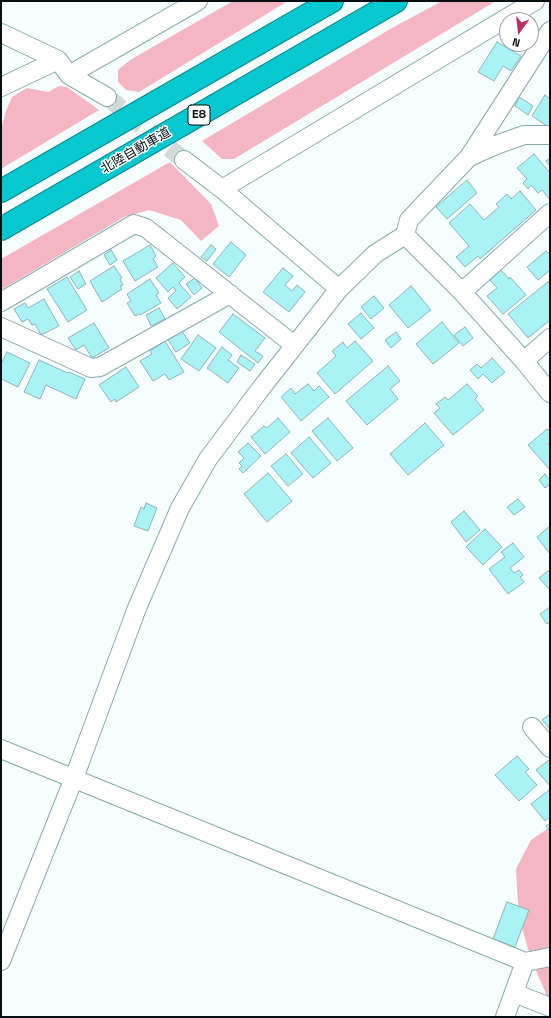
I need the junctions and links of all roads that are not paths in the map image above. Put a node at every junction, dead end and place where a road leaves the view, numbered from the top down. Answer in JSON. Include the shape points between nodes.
{"nodes":[{"id":1,"x":198,"y":1,"type":"edge"},
{"id":2,"x":332,"y":1,"type":"edge"},
{"id":3,"x":396,"y":1,"type":"edge"},
{"id":4,"x":535,"y":1,"type":"edge"},
{"id":5,"x":550,"y":31,"type":"edge"},
{"id":6,"x":1,"y":33,"type":"edge"},
{"id":7,"x":58,"y":60,"type":"junction"},
{"id":8,"x":69,"y":75,"type":"junction"},
{"id":9,"x":1,"y":87,"type":"edge"},
{"id":10,"x":107,"y":97,"type":"tunnel mouth"},
{"id":11,"x":550,"y":135,"type":"edge"},
{"id":12,"x":469,"y":157,"type":"junction"},
{"id":13,"x":184,"y":160,"type":"tunnel mouth"},
{"id":14,"x":222,"y":189,"type":"junction"},
{"id":15,"x":1,"y":191,"type":"edge"},
{"id":16,"x":550,"y":213,"type":"edge"},
{"id":17,"x":1,"y":229,"type":"edge"},
{"id":18,"x":405,"y":235,"type":"junction"},
{"id":19,"x":339,"y":289,"type":"junction"},
{"id":20,"x":462,"y":292,"type":"junction"},
{"id":21,"x":230,"y":294,"type":"dead end"},
{"id":22,"x":1,"y":302,"type":"edge"},
{"id":23,"x":1,"y":327,"type":"edge"},
{"id":24,"x":550,"y":338,"type":"edge"},
{"id":25,"x":294,"y":345,"type":"junction"},
{"id":26,"x":524,"y":361,"type":"junction"},
{"id":27,"x":550,"y":393,"type":"edge"},
{"id":28,"x":532,"y":727,"type":"dead end"},
{"id":29,"x":550,"y":748,"type":"edge"},
{"id":30,"x":1,"y":749,"type":"edge"},
{"id":31,"x":74,"y":778,"type":"junction"},
{"id":32,"x":550,"y":957,"type":"edge"},
{"id":33,"x":1,"y":961,"type":"edge"},
{"id":34,"x":525,"y":962,"type":"junction"},
{"id":35,"x":514,"y":993,"type":"junction"},
{"id":36,"x":550,"y":1007,"type":"edge"},
{"id":37,"x":505,"y":1017,"type":"edge"}],
"edges":[{"from":1,"to":8,"type":"street"},
{"from":2,"to":15,"type":"highway","number":"E8"},
{"from":3,"to":17,"type":"highway","name":"北陸自動車道","number":"E8"},
{"from":4,"to":14,"type":"street"},
{"from":5,"to":12,"type":"street"},
{"from":6,"to":7,"type":"street"},
{"from":7,"to":8,"type":"street"},
{"from":7,"to":9,"type":"street"},
{"from":8,"to":10,"type":"street"},
{"from":11,"to":12,"type":"street","via":[[524,135]]},
{"from":12,"to":18,"type":"street","via":[[409,220]]},
{"from":13,"to":14,"type":"street"},
{"from":14,"to":19,"type":"street"},
{"from":16,"to":20,"type":"street"},
{"from":18,"to":19,"type":"street","via":[[375,254]]},
{"from":18,"to":20,"type":"street"},
{"from":19,"to":25,"type":"street"},
{"from":20,"to":26,"type":"street"},
{"from":21,"to":23,"type":"street","via":[[100,367],[92,368]]},
{"from":22,"to":25,"type":"street","via":[[134,224],[146,228]]},
{"from":24,"to":26,"type":"street"},
{"from":25,"to":31,"type":"street","via":[[208,459],[180,508],[137,608]]},
{"from":26,"to":27,"type":"street"},
{"from":28,"to":29,"type":"street"},
{"from":30,"to":31,"type":"street"},
{"from":31,"to":33,"type":"street"},
{"from":31,"to":34,"type":"street"},
{"from":32,"to":34,"type":"street"},
{"from":34,"to":35,"type":"street"},
{"from":35,"to":36,"type":"street"},
{"from":35,"to":37,"type":"street"}]}
